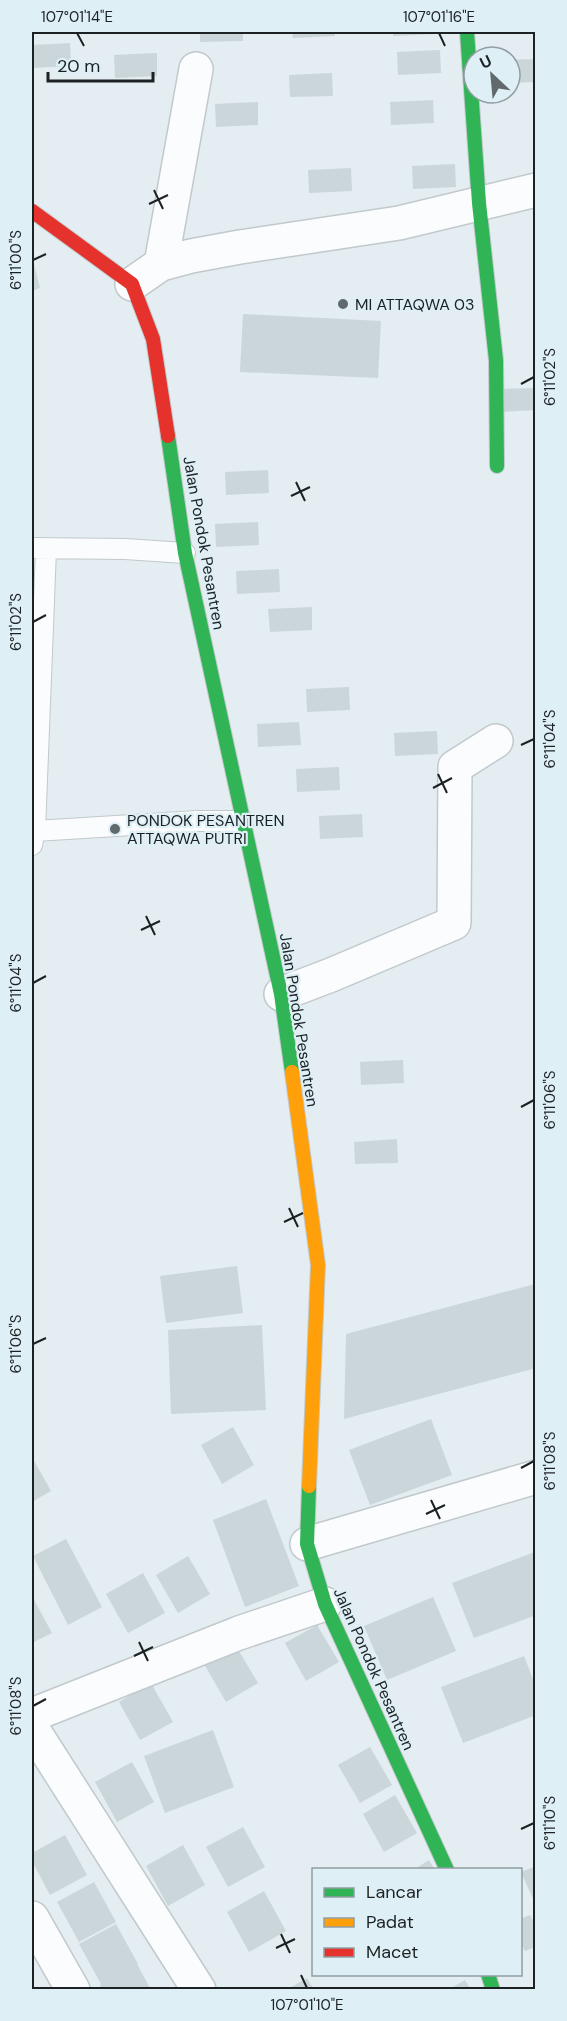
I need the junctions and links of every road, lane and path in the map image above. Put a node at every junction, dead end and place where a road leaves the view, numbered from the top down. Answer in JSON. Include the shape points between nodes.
{"nodes":[{"id":1,"x":467,"y":32,"type":"edge"},
{"id":2,"x":196,"y":69,"type":"dead end"},
{"id":3,"x":536,"y":190,"type":"edge"},
{"id":4,"x":479,"y":202,"type":"junction"},
{"id":5,"x":32,"y":211,"type":"edge"},
{"id":6,"x":161,"y":264,"type":"junction"},
{"id":7,"x":132,"y":284,"type":"junction"},
{"id":8,"x":498,"y":466,"type":"dead end"},
{"id":9,"x":39,"y":549,"type":"edge"},
{"id":10,"x":185,"y":553,"type":"junction"},
{"id":11,"x":496,"y":741,"type":"dead end"},
{"id":12,"x":244,"y":821,"type":"junction"},
{"id":13,"x":33,"y":838,"type":"edge"},
{"id":14,"x":281,"y":994,"type":"junction"},
{"id":15,"x":536,"y":1477,"type":"edge"},
{"id":16,"x":307,"y":1544,"type":"junction"},
{"id":17,"x":325,"y":1604,"type":"junction"},
{"id":18,"x":32,"y":1715,"type":"edge"},
{"id":19,"x":32,"y":1728,"type":"edge"},
{"id":20,"x":447,"y":1868,"type":"edge"},
{"id":21,"x":32,"y":1918,"type":"edge"},
{"id":22,"x":72,"y":1989,"type":"edge"},
{"id":23,"x":199,"y":1989,"type":"edge"}],
"edges":[{"from":1,"to":4,"type":"street"},
{"from":2,"to":6,"type":"street"},
{"from":3,"to":4,"type":"street"},
{"from":4,"to":6,"type":"street","via":[[399,223],[240,247]]},
{"from":4,"to":8,"type":"street","via":[[496,360]]},
{"from":5,"to":7,"type":"street"},
{"from":6,"to":7,"type":"street"},
{"from":7,"to":10,"type":"street","name":"Jalan Pondok Pesantren","via":[[153,339]]},
{"from":9,"to":10,"type":"lane"},
{"from":9,"to":13,"type":"lane"},
{"from":10,"to":12,"type":"street","name":"Jalan Pondok Pesantren"},
{"from":11,"to":14,"type":"street","via":[[455,767],[454,923]]},
{"from":12,"to":13,"type":"lane","via":[[197,821]]},
{"from":12,"to":14,"type":"street","name":"Jalan Pondok Pesantren"},
{"from":14,"to":16,"type":"street","name":"Jalan Pondok Pesantren","via":[[318,1265]]},
{"from":15,"to":16,"type":"street"},
{"from":16,"to":17,"type":"street","name":"Jalan Pondok Pesantren"},
{"from":17,"to":18,"type":"street","via":[[239,1633]]},
{"from":17,"to":20,"type":"street","name":"Jalan Pondok Pesantren"},
{"from":19,"to":23,"type":"street"},
{"from":21,"to":22,"type":"street"}]}
